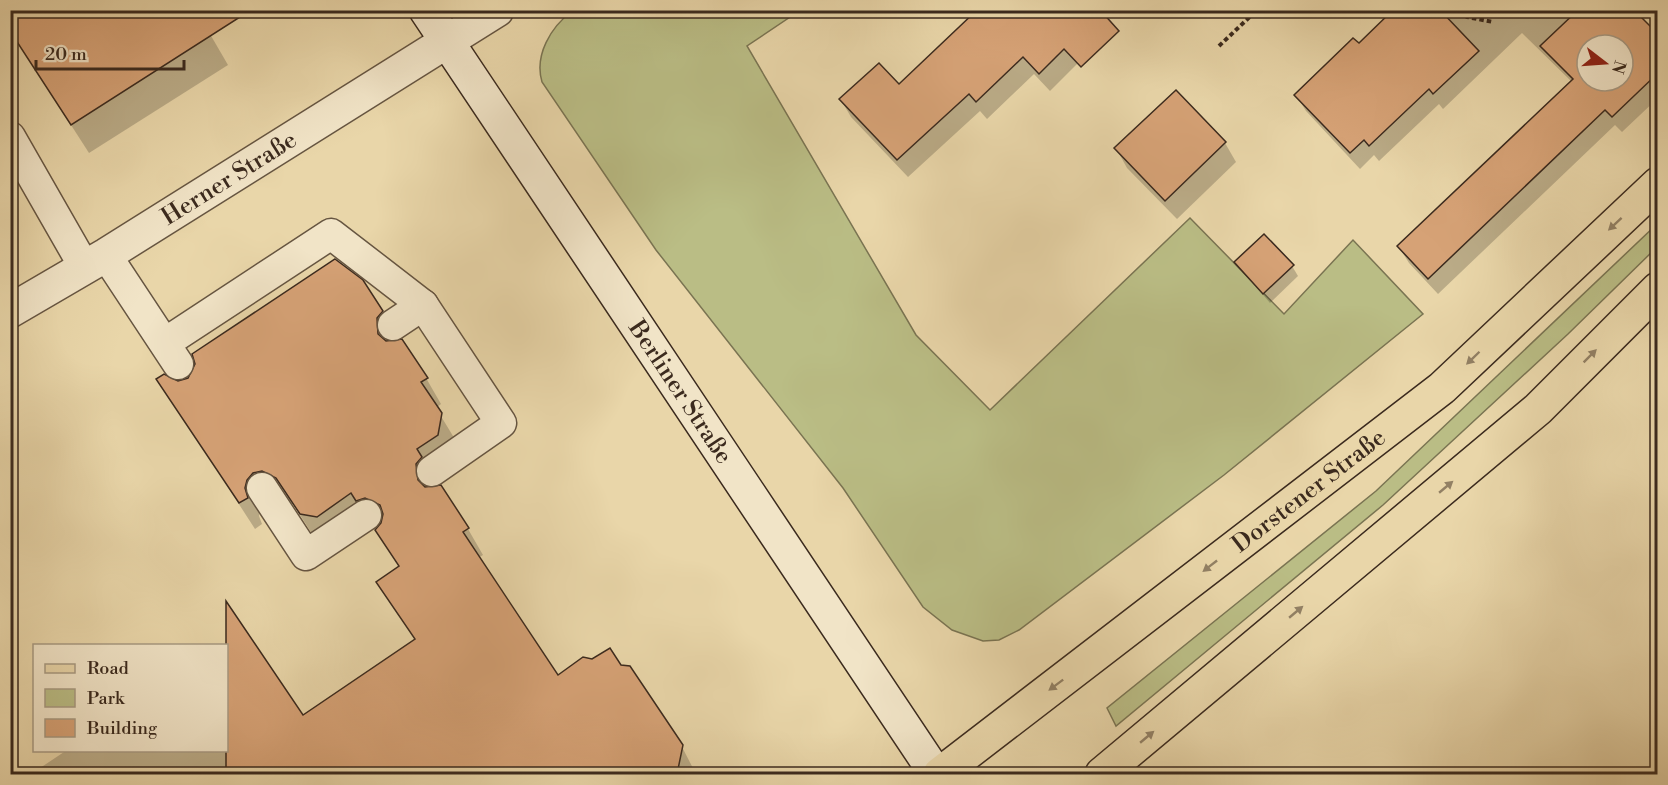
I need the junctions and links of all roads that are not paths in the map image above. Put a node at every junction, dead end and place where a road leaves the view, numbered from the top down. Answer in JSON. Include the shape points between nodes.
{"nodes":[{"id":1,"x":426,"y":10,"type":"edge"},
{"id":2,"x":497,"y":10,"type":"edge"},
{"id":3,"x":447,"y":42,"type":"junction"},
{"id":4,"x":10,"y":137,"type":"edge"},
{"id":5,"x":1658,"y":184,"type":"edge"},
{"id":6,"x":96,"y":261,"type":"junction"},
{"id":7,"x":1658,"y":289,"type":"edge"},
{"id":8,"x":423,"y":305,"type":"junction"},
{"id":9,"x":10,"y":311,"type":"edge"},
{"id":10,"x":393,"y":325,"type":"dead end"},
{"id":11,"x":432,"y":471,"type":"dead end"},
{"id":12,"x":262,"y":488,"type":"dead end"},
{"id":13,"x":366,"y":515,"type":"dead end"},
{"id":14,"x":938,"y":774,"type":"edge"},
{"id":15,"x":1102,"y":774,"type":"edge"}],
"edges":[{"from":1,"to":3,"type":"main road","name":"Berliner Straße"},
{"from":2,"to":3,"type":"main road","name":"Herner Straße"},
{"from":3,"to":6,"type":"main road","name":"Herner Straße"},
{"from":3,"to":14,"type":"main road","name":"Berliner Straße"},
{"from":4,"to":6,"type":"lane"},
{"from":5,"to":14,"type":"main road","name":"Dorstener Straße","one_way":true,"via":[[1442,388]]},
{"from":6,"to":8,"type":"lane","via":[[172,353],[331,234]]},
{"from":6,"to":9,"type":"main road","name":"Herner Straße"},
{"from":15,"to":7,"type":"main road","one_way":true,"via":[[1538,409]]},
{"from":8,"to":10,"type":"lane"},
{"from":8,"to":11,"type":"lane","via":[[501,423]]},
{"from":12,"to":13,"type":"lane","via":[[306,555]]}]}
